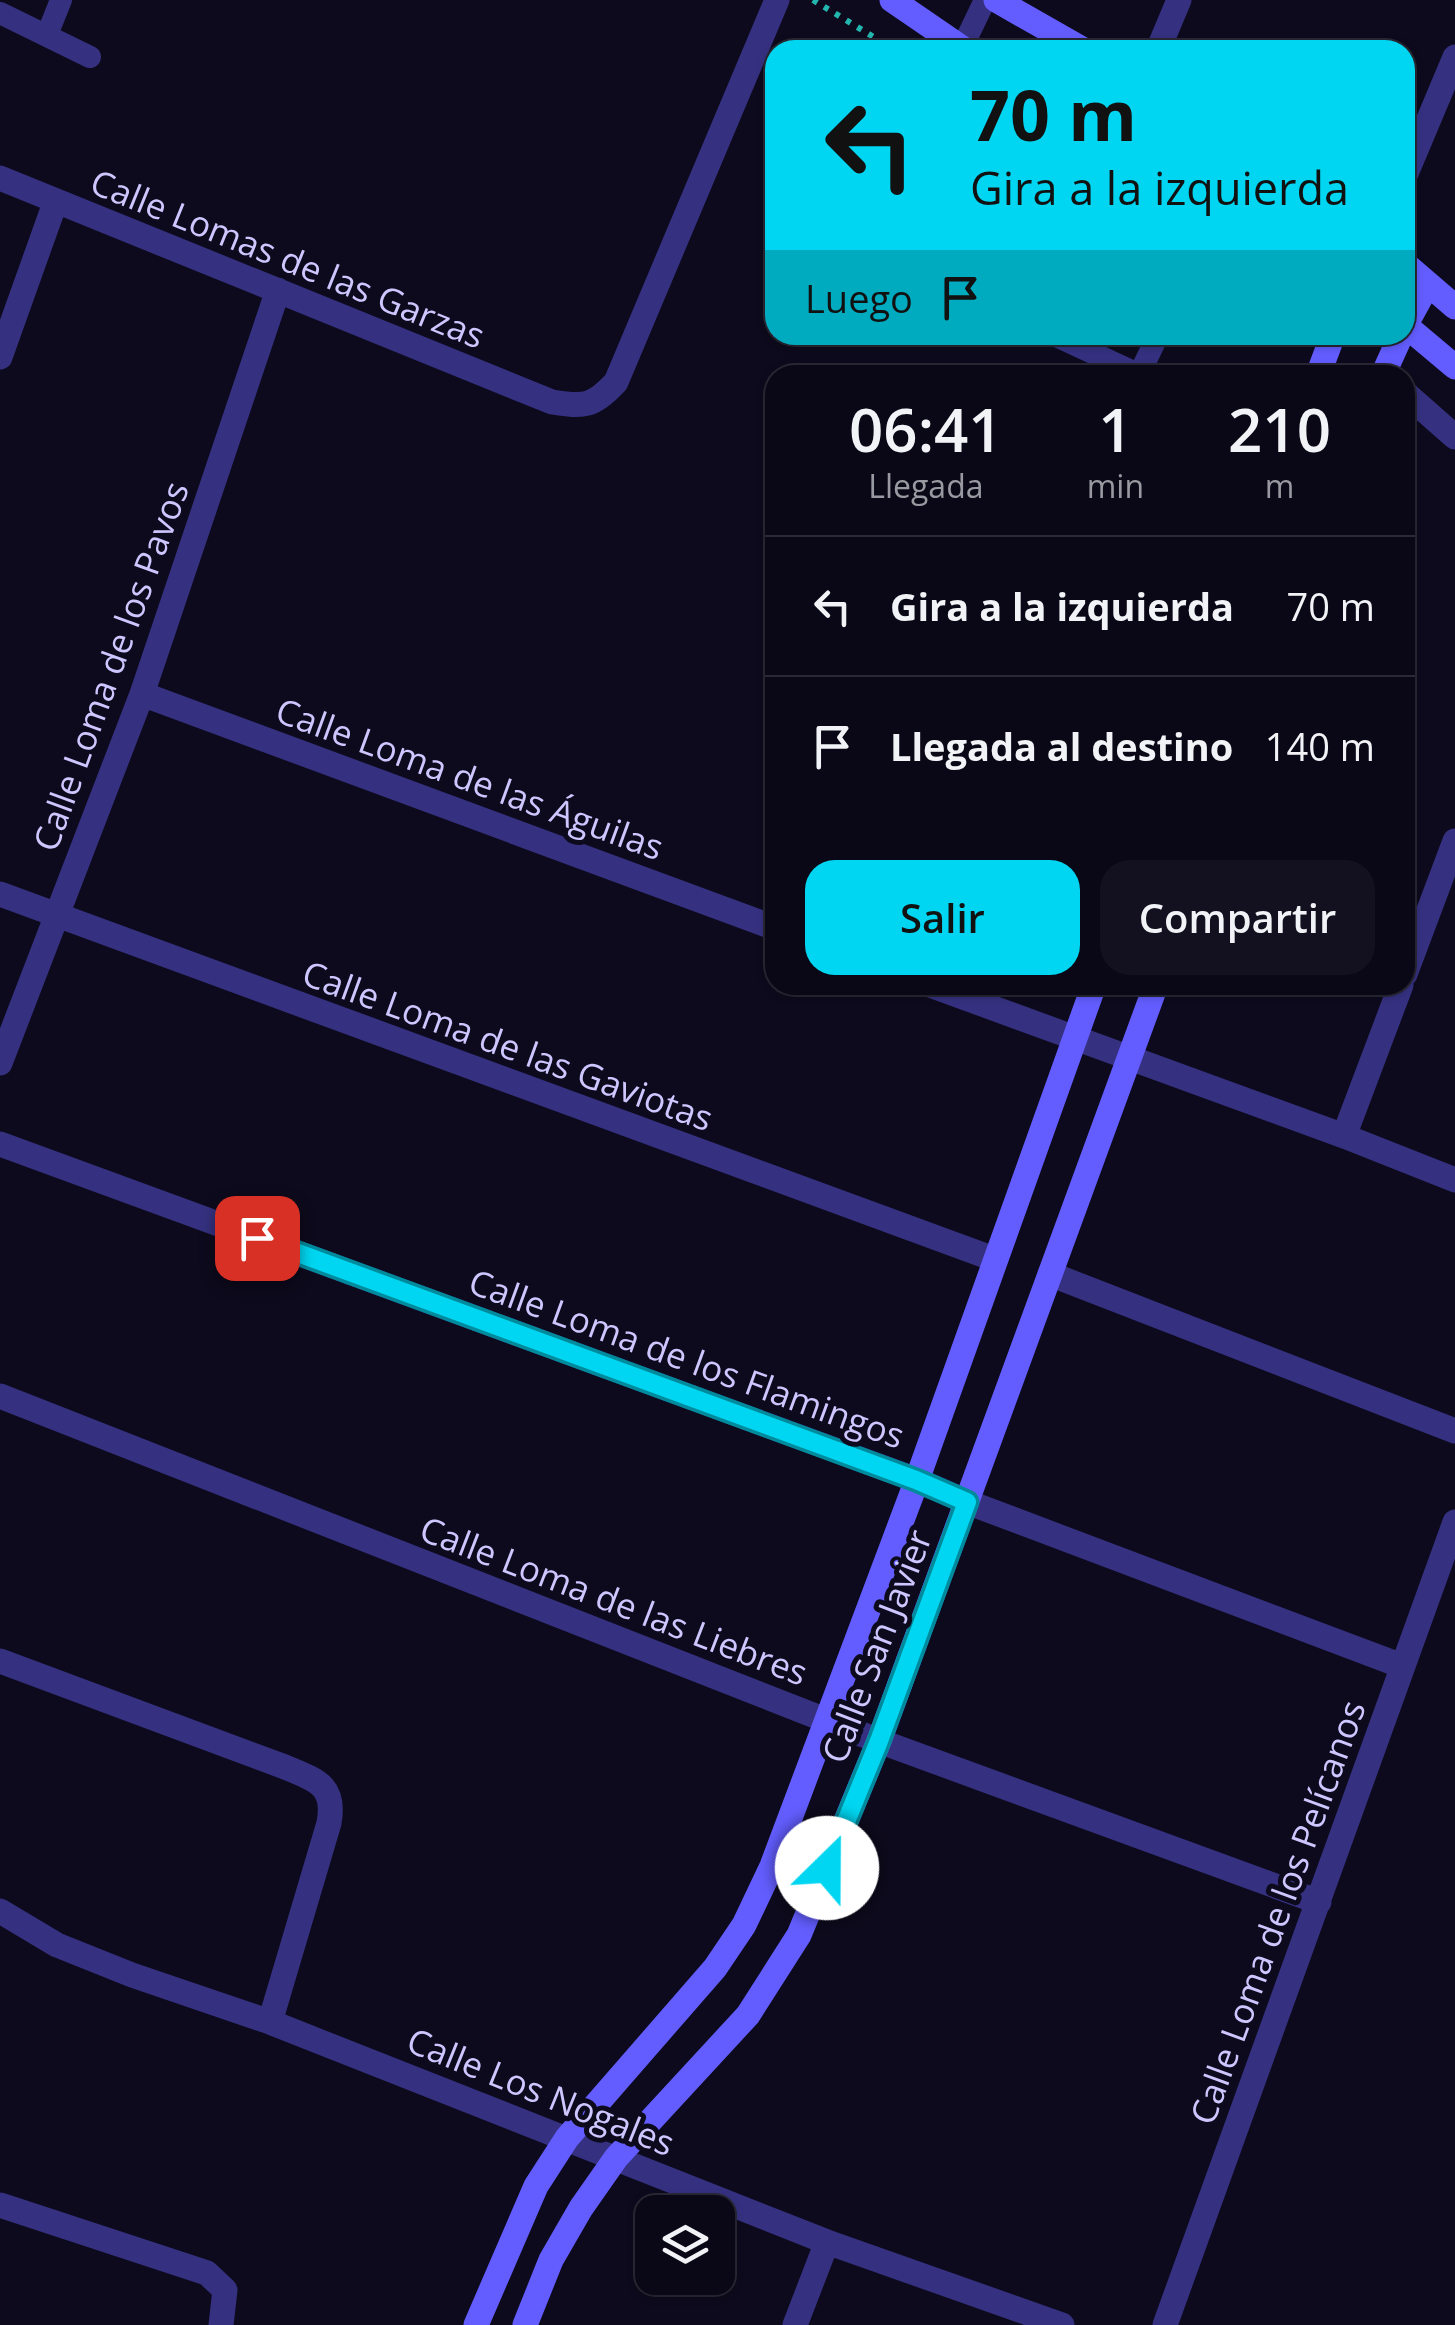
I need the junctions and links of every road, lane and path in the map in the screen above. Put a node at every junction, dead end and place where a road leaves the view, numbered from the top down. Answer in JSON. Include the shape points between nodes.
{"nodes":[{"id":1,"x":61,"y":0,"type":"edge"},
{"id":2,"x":777,"y":0,"type":"edge"},
{"id":3,"x":813,"y":0,"type":"edge"},
{"id":4,"x":892,"y":0,"type":"edge"},
{"id":5,"x":985,"y":0,"type":"edge"},
{"id":6,"x":996,"y":0,"type":"edge"},
{"id":7,"x":1178,"y":0,"type":"edge"},
{"id":8,"x":0,"y":12,"type":"edge"},
{"id":9,"x":47,"y":36,"type":"junction"},
{"id":10,"x":879,"y":40,"type":"edge"},
{"id":11,"x":950,"y":40,"type":"edge"},
{"id":12,"x":967,"y":40,"type":"edge"},
{"id":13,"x":1066,"y":40,"type":"edge"},
{"id":14,"x":1162,"y":40,"type":"edge"},
{"id":15,"x":90,"y":57,"type":"dead end"},
{"id":16,"x":1455,"y":57,"type":"edge"},
{"id":17,"x":1415,"y":152,"type":"edge"},
{"id":18,"x":0,"y":178,"type":"edge"},
{"id":19,"x":55,"y":203,"type":"junction"},
{"id":20,"x":1415,"y":273,"type":"edge"},
{"id":21,"x":1428,"y":284,"type":"junction"},
{"id":22,"x":278,"y":290,"type":"junction"},
{"id":23,"x":1415,"y":308,"type":"edge"},
{"id":24,"x":1455,"y":308,"type":"edge"},
{"id":25,"x":1415,"y":334,"type":"edge"},
{"id":26,"x":1076,"y":345,"type":"edge"},
{"id":27,"x":0,"y":357,"type":"edge"},
{"id":28,"x":1118,"y":365,"type":"edge"},
{"id":29,"x":1455,"y":367,"type":"edge"},
{"id":30,"x":1415,"y":402,"type":"edge"},
{"id":31,"x":1455,"y":437,"type":"edge"},
{"id":32,"x":142,"y":694,"type":"junction"},
{"id":33,"x":1455,"y":841,"type":"edge"},
{"id":34,"x":0,"y":894,"type":"edge"},
{"id":35,"x":57,"y":916,"type":"junction"},
{"id":36,"x":765,"y":924,"type":"edge"},
{"id":37,"x":1415,"y":947,"type":"edge"},
{"id":38,"x":957,"y":995,"type":"edge"},
{"id":39,"x":1090,"y":995,"type":"edge"},
{"id":40,"x":1152,"y":995,"type":"edge"},
{"id":41,"x":1397,"y":995,"type":"edge"},
{"id":42,"x":1074,"y":1038,"type":"junction"},
{"id":43,"x":1128,"y":1058,"type":"junction"},
{"id":44,"x":0,"y":1063,"type":"edge"},
{"id":45,"x":1344,"y":1136,"type":"junction"},
{"id":46,"x":0,"y":1144,"type":"edge"},
{"id":47,"x":1455,"y":1180,"type":"edge"},
{"id":48,"x":994,"y":1259,"type":"junction"},
{"id":49,"x":1050,"y":1274,"type":"junction"},
{"id":50,"x":0,"y":1396,"type":"edge"},
{"id":51,"x":1455,"y":1430,"type":"edge"},
{"id":52,"x":916,"y":1480,"type":"junction"},
{"id":53,"x":967,"y":1502,"type":"junction"},
{"id":54,"x":1455,"y":1522,"type":"edge"},
{"id":55,"x":0,"y":1660,"type":"edge"},
{"id":56,"x":1402,"y":1666,"type":"junction"},
{"id":57,"x":826,"y":1720,"type":"junction"},
{"id":58,"x":879,"y":1741,"type":"junction"},
{"id":59,"x":1318,"y":1902,"type":"junction"},
{"id":60,"x":0,"y":1910,"type":"edge"},
{"id":61,"x":270,"y":2022,"type":"junction"},
{"id":62,"x":567,"y":2138,"type":"junction"},
{"id":63,"x":616,"y":2158,"type":"junction"},
{"id":64,"x":0,"y":2205,"type":"edge"},
{"id":65,"x":828,"y":2242,"type":"junction"},
{"id":66,"x":221,"y":2325,"type":"edge"},
{"id":67,"x":476,"y":2325,"type":"edge"},
{"id":68,"x":525,"y":2325,"type":"edge"},
{"id":69,"x":795,"y":2325,"type":"edge"},
{"id":70,"x":1062,"y":2325,"type":"edge"},
{"id":71,"x":1165,"y":2325,"type":"edge"}],
"edges":[{"from":1,"to":9,"type":"lane"},
{"from":2,"to":22,"type":"street","name":"Calle Lomas de las Garzas","via":[[616,382],[601,398],[581,407],[552,402]]},
{"from":3,"to":10,"type":"path"},
{"from":4,"to":11,"type":"street"},
{"from":5,"to":12,"type":"lane"},
{"from":6,"to":13,"type":"street"},
{"from":7,"to":14,"type":"street"},
{"from":8,"to":9,"type":"lane"},
{"from":9,"to":15,"type":"lane"},
{"from":16,"to":17,"type":"street"},
{"from":18,"to":19,"type":"street","name":"Calle Lomas de las Garzas"},
{"from":19,"to":22,"type":"street","name":"Calle Lomas de las Garzas"},
{"from":19,"to":27,"type":"street"},
{"from":20,"to":21,"type":"street"},
{"from":21,"to":23,"type":"street"},
{"from":21,"to":24,"type":"street"},
{"from":22,"to":32,"type":"street","name":"Calle Loma de los Pavos"},
{"from":25,"to":29,"type":"street"},
{"from":26,"to":28,"type":"lane"},
{"from":30,"to":31,"type":"street"},
{"from":32,"to":35,"type":"street","name":"Calle Loma de los Pavos"},
{"from":32,"to":36,"type":"street","name":"Calle Loma de las Águilas"},
{"from":33,"to":37,"type":"street"},
{"from":34,"to":35,"type":"street","name":"Calle Loma de las Gaviotas"},
{"from":35,"to":44,"type":"street","name":"Calle Loma de los Pavos"},
{"from":35,"to":48,"type":"street","name":"Calle Loma de las Gaviotas"},
{"from":38,"to":42,"type":"street"},
{"from":39,"to":42,"type":"street","name":"Calle San Javier"},
{"from":40,"to":43,"type":"street","name":"Calle San Javier"},
{"from":41,"to":45,"type":"street"},
{"from":42,"to":43,"type":"street"},
{"from":42,"to":48,"type":"street","name":"Calle San Javier"},
{"from":43,"to":45,"type":"street"},
{"from":43,"to":49,"type":"street","name":"Calle San Javier"},
{"from":45,"to":47,"type":"street"},
{"from":46,"to":52,"type":"street","name":"Calle Loma de los Flamingos"},
{"from":48,"to":52,"type":"street","name":"Calle San Javier"},
{"from":49,"to":51,"type":"street"},
{"from":49,"to":53,"type":"street","name":"Calle San Javier"},
{"from":50,"to":57,"type":"street","name":"Calle Loma de las Liebres"},
{"from":52,"to":53,"type":"street","name":"Calle Loma de los Flamingos"},
{"from":52,"to":57,"type":"street","name":"Calle San Javier"},
{"from":53,"to":56,"type":"street","name":"Calle Loma de los Flamingos"},
{"from":53,"to":58,"type":"street","name":"Calle San Javier"},
{"from":54,"to":56,"type":"street","name":"Calle Loma de los Pelícanos"},
{"from":55,"to":61,"type":"street","via":[[327,1789],[329,1823]]},
{"from":56,"to":59,"type":"street","name":"Calle Loma de los Pelícanos"},
{"from":57,"to":58,"type":"street","name":"Calle Loma de las Liebres"},
{"from":57,"to":62,"type":"street","name":"Calle San Javier","via":[[744,1924],[716,1968]]},
{"from":58,"to":59,"type":"street","name":"Calle Loma de las Liebres"},
{"from":58,"to":63,"type":"street","name":"Calle San Javier","via":[[806,1918],[748,2015]]},
{"from":59,"to":71,"type":"street","name":"Calle Loma de los Pelícanos"},
{"from":60,"to":61,"type":"street","name":"Calle Los Nogales","via":[[57,1944]]},
{"from":61,"to":62,"type":"street","name":"Calle Los Nogales"},
{"from":62,"to":63,"type":"street","name":"Calle Los Nogales"},
{"from":62,"to":67,"type":"street","name":"Calle San Javier","via":[[536,2186]]},
{"from":63,"to":65,"type":"street","name":"Calle Los Nogales"},
{"from":63,"to":68,"type":"street","name":"Calle San Javier","via":[[551,2260]]},
{"from":64,"to":66,"type":"street","via":[[207,2272],[225,2290]]},
{"from":65,"to":69,"type":"street"},
{"from":65,"to":70,"type":"street","name":"Calle Los Nogales"}]}
